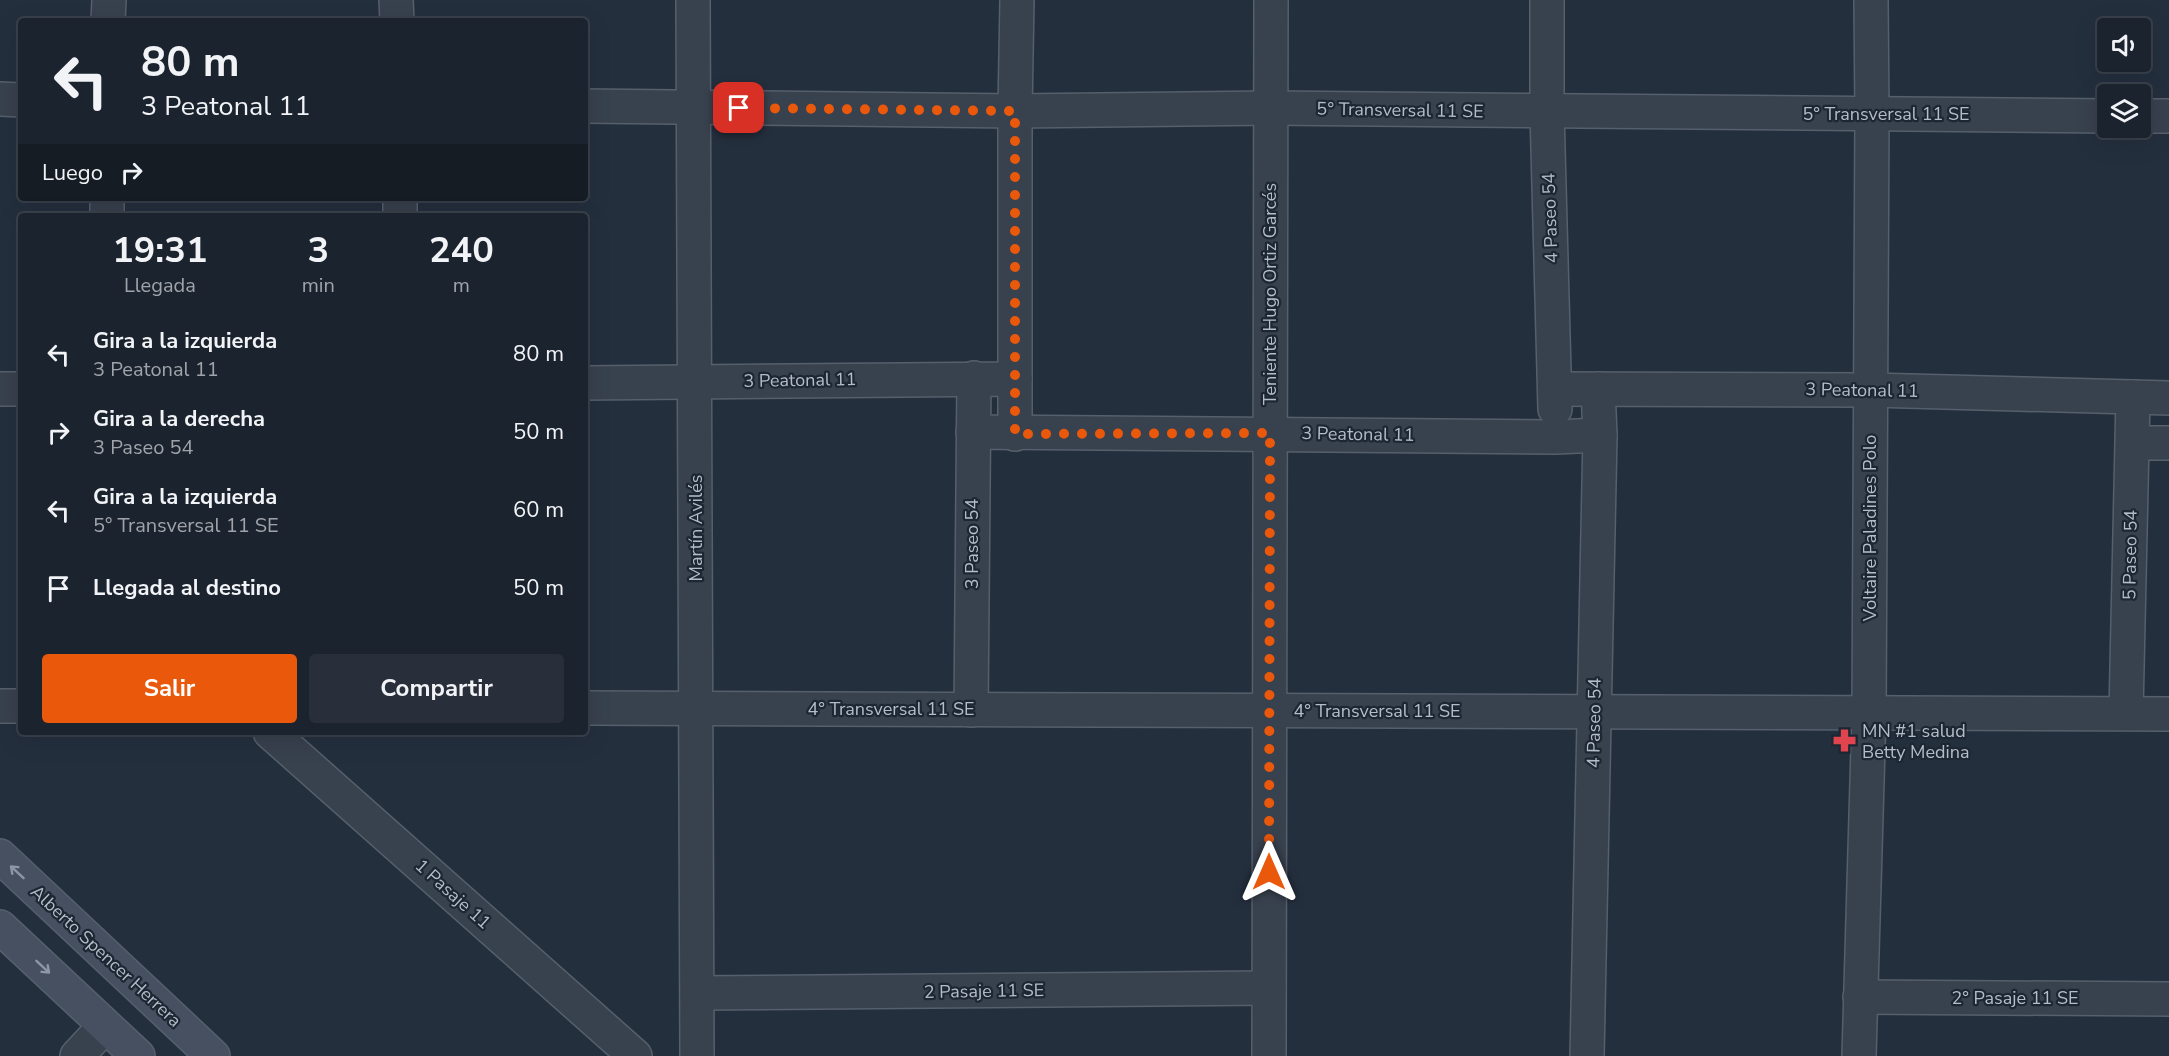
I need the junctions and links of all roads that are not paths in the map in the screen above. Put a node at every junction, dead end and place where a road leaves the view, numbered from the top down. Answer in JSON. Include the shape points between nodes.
{"nodes":[{"id":1,"x":109,"y":0,"type":"edge"},
{"id":2,"x":396,"y":0,"type":"edge"},
{"id":3,"x":693,"y":0,"type":"edge"},
{"id":4,"x":1017,"y":0,"type":"edge"},
{"id":5,"x":1271,"y":0,"type":"edge"},
{"id":6,"x":1547,"y":0,"type":"edge"},
{"id":7,"x":1871,"y":0,"type":"edge"},
{"id":8,"x":108,"y":18,"type":"edge"},
{"id":9,"x":397,"y":18,"type":"edge"},
{"id":10,"x":0,"y":99,"type":"edge"},
{"id":11,"x":18,"y":100,"type":"edge"},
{"id":12,"x":588,"y":106,"type":"edge"},
{"id":13,"x":693,"y":107,"type":"junction"},
{"id":14,"x":1271,"y":108,"type":"junction"},
{"id":15,"x":1015,"y":111,"type":"junction"},
{"id":16,"x":1547,"y":112,"type":"junction"},
{"id":17,"x":1872,"y":113,"type":"junction"},
{"id":18,"x":2097,"y":116,"type":"edge"},
{"id":19,"x":2151,"y":116,"type":"edge"},
{"id":20,"x":2169,"y":116,"type":"edge"},
{"id":21,"x":974,"y":378,"type":"junction"},
{"id":22,"x":1016,"y":380,"type":"junction"},
{"id":23,"x":695,"y":382,"type":"junction"},
{"id":24,"x":588,"y":383,"type":"edge"},
{"id":25,"x":0,"y":389,"type":"edge"},
{"id":26,"x":18,"y":389,"type":"edge"},
{"id":27,"x":1555,"y":389,"type":"junction"},
{"id":28,"x":1598,"y":389,"type":"junction"},
{"id":29,"x":1871,"y":390,"type":"junction"},
{"id":30,"x":2133,"y":397,"type":"junction"},
{"id":31,"x":2169,"y":398,"type":"edge"},
{"id":32,"x":973,"y":432,"type":"junction"},
{"id":33,"x":1270,"y":433,"type":"junction"},
{"id":34,"x":1015,"y":434,"type":"junction"},
{"id":35,"x":1600,"y":435,"type":"junction"},
{"id":36,"x":1555,"y":436,"type":"junction"},
{"id":37,"x":2169,"y":442,"type":"edge"},
{"id":38,"x":2133,"y":443,"type":"junction"},
{"id":39,"x":0,"y":706,"type":"edge"},
{"id":40,"x":18,"y":706,"type":"edge"},
{"id":41,"x":588,"y":708,"type":"edge"},
{"id":42,"x":697,"y":709,"type":"junction"},
{"id":43,"x":971,"y":710,"type":"junction"},
{"id":44,"x":1270,"y":711,"type":"junction"},
{"id":45,"x":1594,"y":711,"type":"junction"},
{"id":46,"x":1869,"y":713,"type":"junction"},
{"id":47,"x":2126,"y":714,"type":"junction"},
{"id":48,"x":2169,"y":714,"type":"edge"},
{"id":49,"x":273,"y":735,"type":"edge"},
{"id":50,"x":0,"y":856,"type":"edge"},
{"id":51,"x":0,"y":927,"type":"edge"},
{"id":52,"x":1269,"y":988,"type":"junction"},
{"id":53,"x":698,"y":993,"type":"junction"},
{"id":54,"x":1860,"y":997,"type":"junction"},
{"id":55,"x":2169,"y":999,"type":"edge"},
{"id":56,"x":105,"y":1026,"type":"junction"},
{"id":57,"x":77,"y":1056,"type":"edge"},
{"id":58,"x":138,"y":1056,"type":"edge"},
{"id":59,"x":213,"y":1056,"type":"edge"},
{"id":60,"x":635,"y":1056,"type":"edge"},
{"id":61,"x":697,"y":1056,"type":"edge"},
{"id":62,"x":1269,"y":1056,"type":"edge"},
{"id":63,"x":1587,"y":1056,"type":"edge"},
{"id":64,"x":1860,"y":1056,"type":"edge"}],
"edges":[{"from":1,"to":8,"type":"street"},
{"from":2,"to":9,"type":"street"},
{"from":3,"to":13,"type":"street","name":"Martín Avilés"},
{"from":4,"to":15,"type":"street"},
{"from":5,"to":14,"type":"street","name":"Teniente Hugo Ortiz Garcés"},
{"from":6,"to":16,"type":"street","name":"4 Paseo 54"},
{"from":7,"to":17,"type":"street","name":"Voltaire Paladines Polo"},
{"from":10,"to":11,"type":"street"},
{"from":12,"to":13,"type":"street","name":"5° Transversal 11 SE"},
{"from":13,"to":15,"type":"street","name":"5° Transversal 11 SE"},
{"from":13,"to":23,"type":"street","name":"Martín Avilés"},
{"from":14,"to":15,"type":"street","name":"5° Transversal 11 SE"},
{"from":14,"to":16,"type":"street","name":"5° Transversal 11 SE"},
{"from":14,"to":33,"type":"street","name":"Teniente Hugo Ortiz Garcés"},
{"from":15,"to":22,"type":"street"},
{"from":16,"to":17,"type":"street","name":"5° Transversal 11 SE"},
{"from":16,"to":27,"type":"street","name":"4 Paseo 54"},
{"from":17,"to":18,"type":"street","name":"5° Transversal 11 SE"},
{"from":17,"to":29,"type":"street","name":"Voltaire Paladines Polo"},
{"from":19,"to":20,"type":"street"},
{"from":21,"to":22,"type":"street","name":"3 Peatonal 11"},
{"from":21,"to":23,"type":"street","name":"3 Peatonal 11"},
{"from":21,"to":32,"type":"street","name":"3 Paseo 54"},
{"from":22,"to":34,"type":"street"},
{"from":23,"to":24,"type":"street","name":"3 Peatonal 11"},
{"from":23,"to":42,"type":"street","name":"Martín Avilés"},
{"from":25,"to":26,"type":"street"},
{"from":27,"to":28,"type":"street","name":"3 Peatonal 11"},
{"from":27,"to":36,"type":"street","name":"4 Paseo 54"},
{"from":28,"to":29,"type":"street","name":"3 Peatonal 11"},
{"from":28,"to":35,"type":"street","name":"4 Paseo 54"},
{"from":29,"to":30,"type":"street","name":"3 Peatonal 11"},
{"from":29,"to":46,"type":"street","name":"Voltaire Paladines Polo"},
{"from":30,"to":31,"type":"street","name":"3 Peatonal 11"},
{"from":30,"to":38,"type":"street","name":"5 Paseo 54"},
{"from":32,"to":34,"type":"street","name":"3 Peatonal 11"},
{"from":32,"to":43,"type":"street","name":"3 Paseo 54"},
{"from":33,"to":34,"type":"street","name":"3 Peatonal 11"},
{"from":33,"to":36,"type":"street","name":"3 Peatonal 11"},
{"from":33,"to":44,"type":"street","name":"Teniente Hugo Ortiz Garcés"},
{"from":35,"to":36,"type":"street","name":"3 Peatonal 11"},
{"from":35,"to":45,"type":"street","name":"4 Paseo 54"},
{"from":37,"to":38,"type":"street"},
{"from":38,"to":47,"type":"street","name":"5 Paseo 54"},
{"from":39,"to":40,"type":"street"},
{"from":41,"to":42,"type":"street","name":"4° Transversal 11 SE"},
{"from":42,"to":43,"type":"street","name":"4° Transversal 11 SE"},
{"from":42,"to":53,"type":"street","name":"Martín Avilés"},
{"from":43,"to":44,"type":"street","name":"4° Transversal 11 SE"},
{"from":44,"to":45,"type":"street","name":"4° Transversal 11 SE"},
{"from":44,"to":52,"type":"street","name":"Teniente Hugo Ortiz Garcés"},
{"from":45,"to":46,"type":"street","name":"4° Transversal 11 SE"},
{"from":45,"to":63,"type":"street","name":"4 Paseo 54"},
{"from":46,"to":47,"type":"street","name":"4° Transversal 11 SE"},
{"from":46,"to":54,"type":"street","name":"Voltaire Paladines Polo"},
{"from":47,"to":48,"type":"street","name":"4° Transversal 11 SE"},
{"from":49,"to":60,"type":"street","name":"1 Pasaje 11"},
{"from":59,"to":50,"type":"street","name":"Alberto Spencer Herrera","one_way":true},
{"from":51,"to":56,"type":"street","one_way":true},
{"from":52,"to":53,"type":"street","name":"2 Pasaje 11 SE"},
{"from":52,"to":62,"type":"street","name":"Teniente Hugo Ortiz Garcés"},
{"from":53,"to":61,"type":"street","name":"Martín Avilés"},
{"from":54,"to":55,"type":"street","name":"2° Pasaje 11 SE"},
{"from":54,"to":64,"type":"street","name":"Voltaire Paladines Polo"},
{"from":56,"to":57,"type":"street"},
{"from":56,"to":58,"type":"street"}]}
